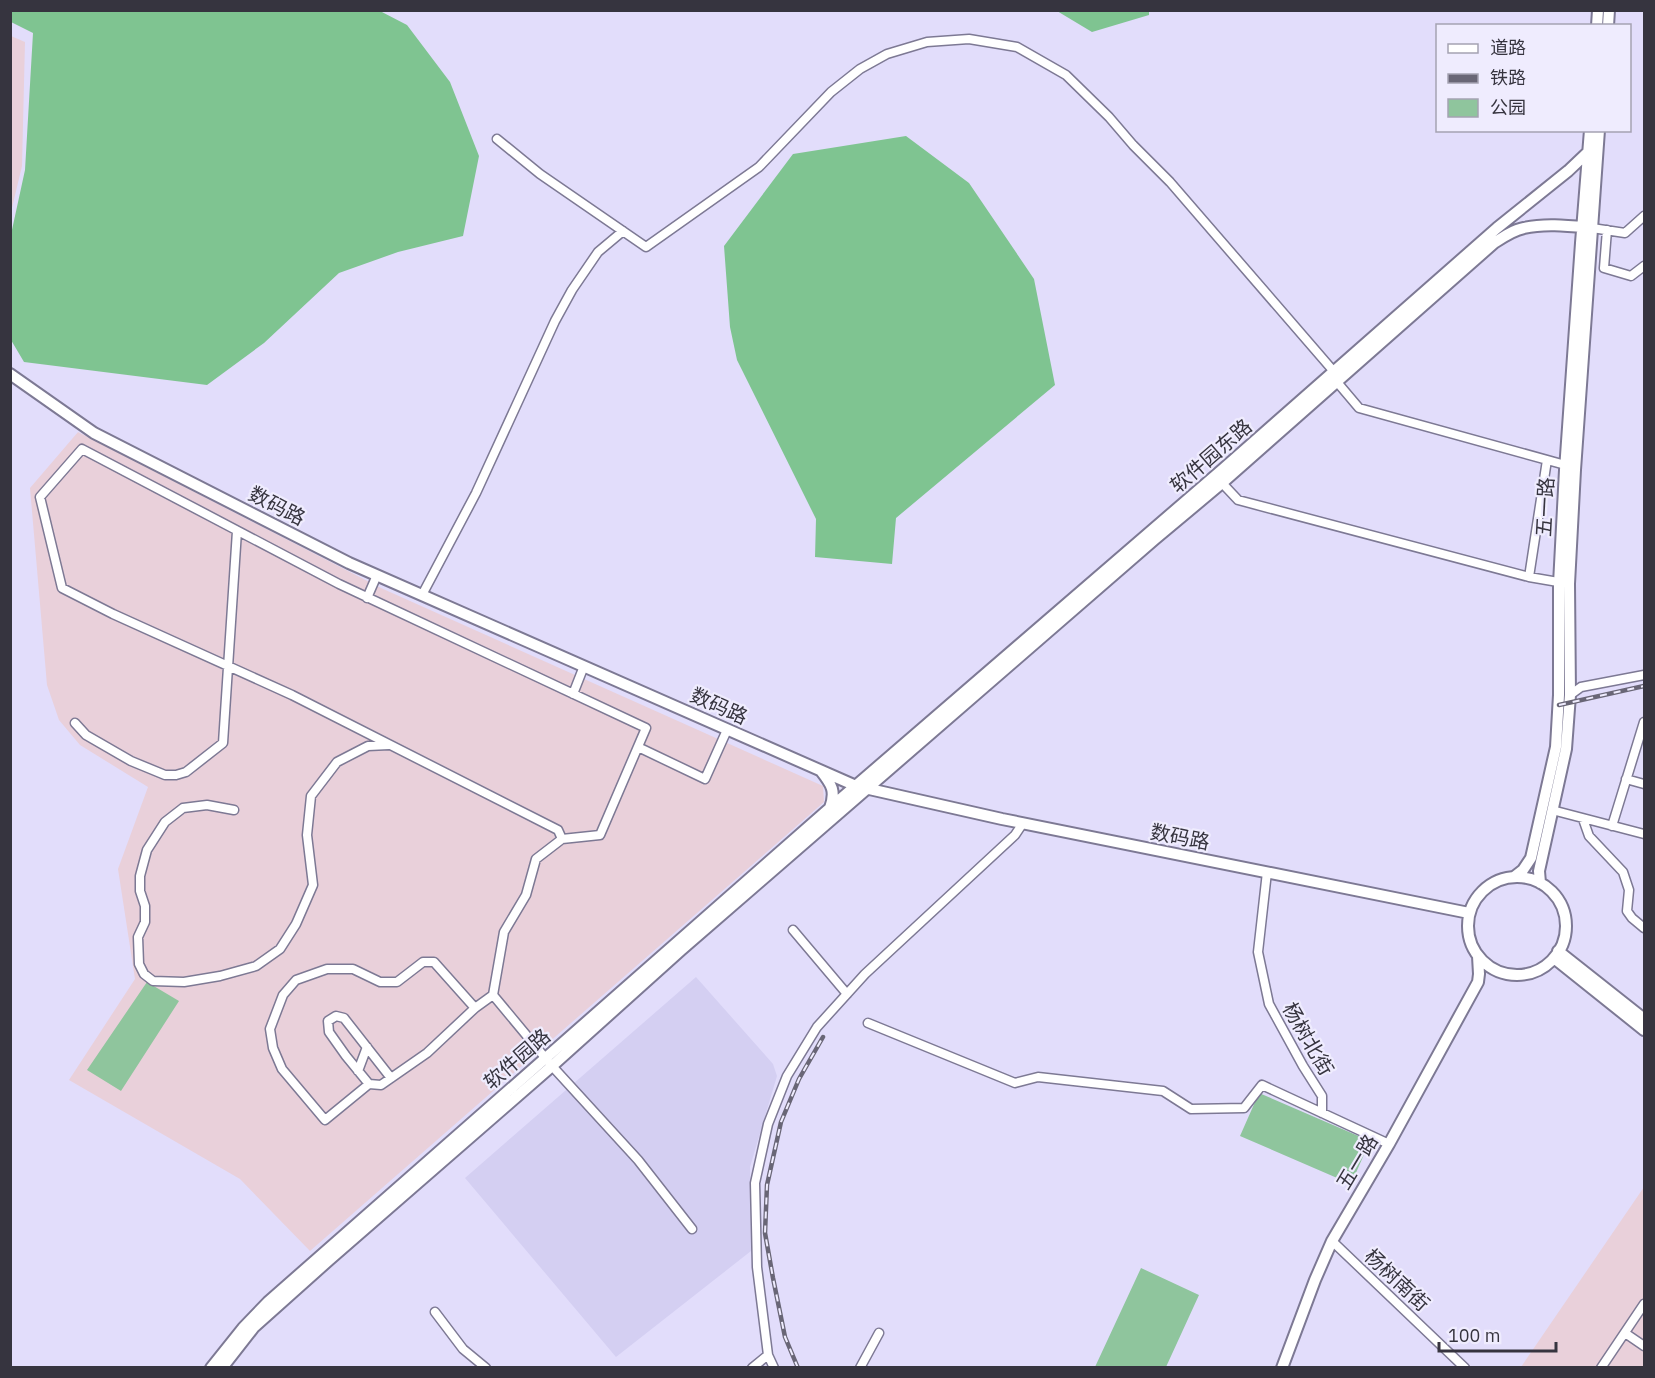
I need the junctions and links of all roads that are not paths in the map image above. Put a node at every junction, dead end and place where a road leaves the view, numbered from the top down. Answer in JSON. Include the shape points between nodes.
{"nodes":[{"id":1,"x":1590,"y":132,"type":"edge"},
{"id":2,"x":1599,"y":132,"type":"edge"},
{"id":3,"x":497,"y":139,"type":"dead end"},
{"id":4,"x":1588,"y":152,"type":"junction"},
{"id":5,"x":1644,"y":216,"type":"edge"},
{"id":6,"x":1587,"y":228,"type":"junction"},
{"id":7,"x":1607,"y":230,"type":"junction"},
{"id":8,"x":623,"y":231,"type":"junction"},
{"id":9,"x":1644,"y":266,"type":"edge"},
{"id":10,"x":10,"y":375,"type":"edge"},
{"id":11,"x":1337,"y":378,"type":"junction"},
{"id":12,"x":1547,"y":460,"type":"junction"},
{"id":13,"x":1570,"y":467,"type":"junction"},
{"id":14,"x":1222,"y":483,"type":"junction"},
{"id":15,"x":237,"y":531,"type":"junction"},
{"id":16,"x":377,"y":575,"type":"junction"},
{"id":17,"x":1529,"y":577,"type":"junction"},
{"id":18,"x":1564,"y":583,"type":"junction"},
{"id":19,"x":422,"y":595,"type":"junction"},
{"id":20,"x":367,"y":598,"type":"junction"},
{"id":21,"x":228,"y":666,"type":"junction"},
{"id":22,"x":584,"y":666,"type":"junction"},
{"id":23,"x":1644,"y":675,"type":"edge"},
{"id":24,"x":573,"y":694,"type":"junction"},
{"id":25,"x":1570,"y":695,"type":"junction"},
{"id":26,"x":1644,"y":722,"type":"edge"},
{"id":27,"x":75,"y":723,"type":"dead end"},
{"id":28,"x":728,"y":730,"type":"junction"},
{"id":29,"x":389,"y":745,"type":"junction"},
{"id":30,"x":638,"y":747,"type":"junction"},
{"id":31,"x":821,"y":771,"type":"junction"},
{"id":32,"x":888,"y":772,"type":"junction"},
{"id":33,"x":1626,"y":779,"type":"junction"},
{"id":34,"x":1644,"y":784,"type":"edge"},
{"id":35,"x":856,"y":786,"type":"junction"},
{"id":36,"x":867,"y":789,"type":"junction"},
{"id":37,"x":898,"y":796,"type":"junction"},
{"id":38,"x":830,"y":808,"type":"junction"},
{"id":39,"x":234,"y":810,"type":"dead end"},
{"id":40,"x":1552,"y":810,"type":"junction"},
{"id":41,"x":1582,"y":819,"type":"junction"},
{"id":42,"x":1023,"y":823,"type":"junction"},
{"id":43,"x":1612,"y":826,"type":"junction"},
{"id":44,"x":1644,"y":834,"type":"edge"},
{"id":45,"x":562,"y":839,"type":"junction"},
{"id":46,"x":1267,"y":872,"type":"junction"},
{"id":47,"x":1514,"y":877,"type":"junction"},
{"id":48,"x":1540,"y":883,"type":"junction"},
{"id":49,"x":1470,"y":913,"type":"junction"},
{"id":50,"x":1644,"y":928,"type":"edge"},
{"id":51,"x":793,"y":930,"type":"dead end"},
{"id":52,"x":1556,"y":954,"type":"junction"},
{"id":53,"x":1478,"y":956,"type":"junction"},
{"id":54,"x":1501,"y":972,"type":"junction"},
{"id":55,"x":1478,"y":982,"type":"junction"},
{"id":56,"x":847,"y":994,"type":"junction"},
{"id":57,"x":493,"y":995,"type":"junction"},
{"id":58,"x":475,"y":1008,"type":"junction"},
{"id":59,"x":1644,"y":1019,"type":"edge"},
{"id":60,"x":868,"y":1023,"type":"dead end"},
{"id":61,"x":1644,"y":1030,"type":"edge"},
{"id":62,"x":367,"y":1047,"type":"junction"},
{"id":63,"x":548,"y":1062,"type":"junction"},
{"id":64,"x":358,"y":1071,"type":"junction"},
{"id":65,"x":392,"y":1078,"type":"junction"},
{"id":66,"x":369,"y":1084,"type":"junction"},
{"id":67,"x":1322,"y":1113,"type":"junction"},
{"id":68,"x":1389,"y":1144,"type":"junction"},
{"id":69,"x":692,"y":1229,"type":"dead end"},
{"id":70,"x":1332,"y":1241,"type":"junction"},
{"id":71,"x":1644,"y":1304,"type":"edge"},
{"id":72,"x":435,"y":1312,"type":"dead end"},
{"id":73,"x":879,"y":1333,"type":"dead end"},
{"id":74,"x":1625,"y":1333,"type":"junction"},
{"id":75,"x":1644,"y":1346,"type":"edge"},
{"id":76,"x":768,"y":1355,"type":"junction"},
{"id":77,"x":211,"y":1368,"type":"edge"},
{"id":78,"x":222,"y":1368,"type":"edge"},
{"id":79,"x":486,"y":1368,"type":"edge"},
{"id":80,"x":752,"y":1368,"type":"edge"},
{"id":81,"x":774,"y":1368,"type":"edge"},
{"id":82,"x":860,"y":1368,"type":"edge"},
{"id":83,"x":1282,"y":1368,"type":"edge"},
{"id":84,"x":1465,"y":1368,"type":"edge"},
{"id":85,"x":1601,"y":1368,"type":"edge"}],
"edges":[{"from":1,"to":4,"type":"main road","name":"五一路"},
{"from":2,"to":6,"type":"main road","name":"五一路"},
{"from":3,"to":8,"type":"street"},
{"from":4,"to":6,"type":"main road","name":"五一路"},
{"from":4,"to":11,"type":"main road","name":"软件园东路","via":[[1497,228]]},
{"from":5,"to":7,"type":"street","via":[[1625,233]]},
{"from":6,"to":7,"type":"street"},
{"from":6,"to":11,"type":"main road","name":"软件园东路","via":[[1525,228],[1503,237]]},
{"from":6,"to":13,"type":"main road","name":"五一路"},
{"from":7,"to":9,"type":"street","via":[[1604,268],[1631,276]]},
{"from":8,"to":11,"type":"street","via":[[646,247],[759,167],[831,92],[887,54],[927,42],[969,39],[1017,47],[1066,75],[1109,117],[1170,182]]},
{"from":8,"to":19,"type":"street","via":[[598,252],[577,281],[476,493]]},
{"from":10,"to":16,"type":"main road","name":"数码路","via":[[94,434]]},
{"from":11,"to":12,"type":"street","via":[[1359,408]]},
{"from":11,"to":14,"type":"main road","name":"软件园东路"},
{"from":11,"to":35,"type":"main road","name":"软件园东路","via":[[1188,500]]},
{"from":12,"to":13,"type":"street"},
{"from":12,"to":17,"type":"street"},
{"from":13,"to":18,"type":"main road","name":"五一路"},
{"from":14,"to":17,"type":"street","via":[[1238,500]]},
{"from":14,"to":32,"type":"main road","name":"软件园东路"},
{"from":15,"to":20,"type":"street"},
{"from":15,"to":21,"type":"street"},
{"from":15,"to":21,"type":"street","via":[[82,449],[40,497],[62,588]]},
{"from":16,"to":19,"type":"main road","name":"数码路"},
{"from":16,"to":20,"type":"street"},
{"from":17,"to":18,"type":"street"},
{"from":18,"to":25,"type":"main road","name":"五一路"},
{"from":18,"to":47,"type":"main road","name":"五一路","via":[[1556,747],[1531,858]]},
{"from":19,"to":22,"type":"main road","name":"数码路"},
{"from":20,"to":24,"type":"street"},
{"from":21,"to":27,"type":"street","via":[[223,743],[186,772],[165,775],[131,761],[86,735]]},
{"from":21,"to":29,"type":"street"},
{"from":22,"to":24,"type":"street"},
{"from":22,"to":28,"type":"main road","name":"数码路"},
{"from":23,"to":25,"type":"street","via":[[1581,687]]},
{"from":24,"to":30,"type":"street","via":[[646,728]]},
{"from":25,"to":40,"type":"main road","name":"五一路","via":[[1566,749]]},
{"from":26,"to":33,"type":"street"},
{"from":28,"to":30,"type":"street","via":[[705,779]]},
{"from":28,"to":31,"type":"main road","name":"数码路"},
{"from":29,"to":39,"type":"street","via":[[368,746],[336,762],[311,796],[307,835],[313,885],[280,949],[256,966],[220,976],[184,982],[153,981],[139,964],[138,946],[145,922],[140,876],[147,850],[165,822],[183,808],[207,805]]},
{"from":29,"to":45,"type":"street","via":[[558,830]]},
{"from":30,"to":45,"type":"street","via":[[600,836]]},
{"from":31,"to":35,"type":"main road","name":"数码路"},
{"from":31,"to":38,"type":"main road","via":[[833,790]]},
{"from":32,"to":36,"type":"main road","name":"软件园东路"},
{"from":32,"to":37,"type":"main road","via":[[888,782]]},
{"from":33,"to":34,"type":"street"},
{"from":33,"to":43,"type":"street"},
{"from":35,"to":36,"type":"main road","name":"数码路"},
{"from":35,"to":38,"type":"main road","name":"软件园路"},
{"from":36,"to":37,"type":"main road","name":"数码路"},
{"from":36,"to":63,"type":"main road","name":"软件园路"},
{"from":37,"to":42,"type":"main road","name":"数码路"},
{"from":38,"to":63,"type":"main road","name":"软件园路"},
{"from":40,"to":41,"type":"street"},
{"from":40,"to":48,"type":"main road","name":"五一路"},
{"from":41,"to":43,"type":"street"},
{"from":41,"to":50,"type":"street","via":[[1589,836],[1623,872],[1629,890],[1627,911]]},
{"from":42,"to":46,"type":"main road","name":"数码路"},
{"from":42,"to":56,"type":"street","via":[[1015,835]]},
{"from":43,"to":44,"type":"street"},
{"from":45,"to":57,"type":"street","via":[[536,859],[526,895],[504,932]]},
{"from":46,"to":49,"type":"main road","name":"数码路"},
{"from":46,"to":67,"type":"street","name":"杨树北街","via":[[1258,952],[1269,1004],[1322,1095]]},
{"from":47,"to":48,"type":"main road"},
{"from":47,"to":49,"type":"main road","via":[[1486,888]]},
{"from":48,"to":52,"type":"main road","via":[[1554,893],[1563,908],[1566,925]]},
{"from":49,"to":53,"type":"main road","via":[[1469,938]]},
{"from":51,"to":56,"type":"street"},
{"from":52,"to":54,"type":"main road","via":[[1532,973]]},
{"from":52,"to":59,"type":"main road"},
{"from":52,"to":61,"type":"main road"},
{"from":53,"to":54,"type":"main road"},
{"from":53,"to":55,"type":"main road"},
{"from":54,"to":55,"type":"main road","via":[[1492,972]]},
{"from":55,"to":68,"type":"main road","name":"五一路"},
{"from":56,"to":76,"type":"street","via":[[817,1027],[787,1076],[768,1124],[755,1183],[757,1267]]},
{"from":57,"to":58,"type":"street"},
{"from":57,"to":63,"type":"street"},
{"from":58,"to":65,"type":"street","via":[[427,1053]]},
{"from":58,"to":66,"type":"street","via":[[434,962],[423,962],[397,982],[380,981],[353,969],[327,969],[296,980],[283,994],[270,1029],[282,1069],[325,1120]]},
{"from":60,"to":67,"type":"street","via":[[1015,1083],[1038,1077],[1163,1091],[1191,1109],[1244,1108],[1262,1085]]},
{"from":62,"to":64,"type":"street"},
{"from":62,"to":64,"type":"street","via":[[344,1018],[336,1016],[328,1021],[329,1032]]},
{"from":62,"to":65,"type":"street"},
{"from":63,"to":69,"type":"street","via":[[638,1160]]},
{"from":63,"to":77,"type":"main road","name":"软件园路","via":[[268,1302]]},
{"from":63,"to":78,"type":"main road","name":"软件园路","via":[[254,1327]]},
{"from":64,"to":66,"type":"street"},
{"from":65,"to":66,"type":"street","via":[[381,1085]]},
{"from":67,"to":68,"type":"street"},
{"from":68,"to":70,"type":"main road","name":"五一路"},
{"from":70,"to":83,"type":"main road","name":"五一路"},
{"from":70,"to":84,"type":"street","name":"杨树南街"},
{"from":71,"to":74,"type":"street"},
{"from":72,"to":79,"type":"street","via":[[463,1348]]},
{"from":73,"to":82,"type":"street"},
{"from":74,"to":75,"type":"street"},
{"from":74,"to":85,"type":"street"},
{"from":76,"to":80,"type":"street"},
{"from":76,"to":81,"type":"street"}]}
